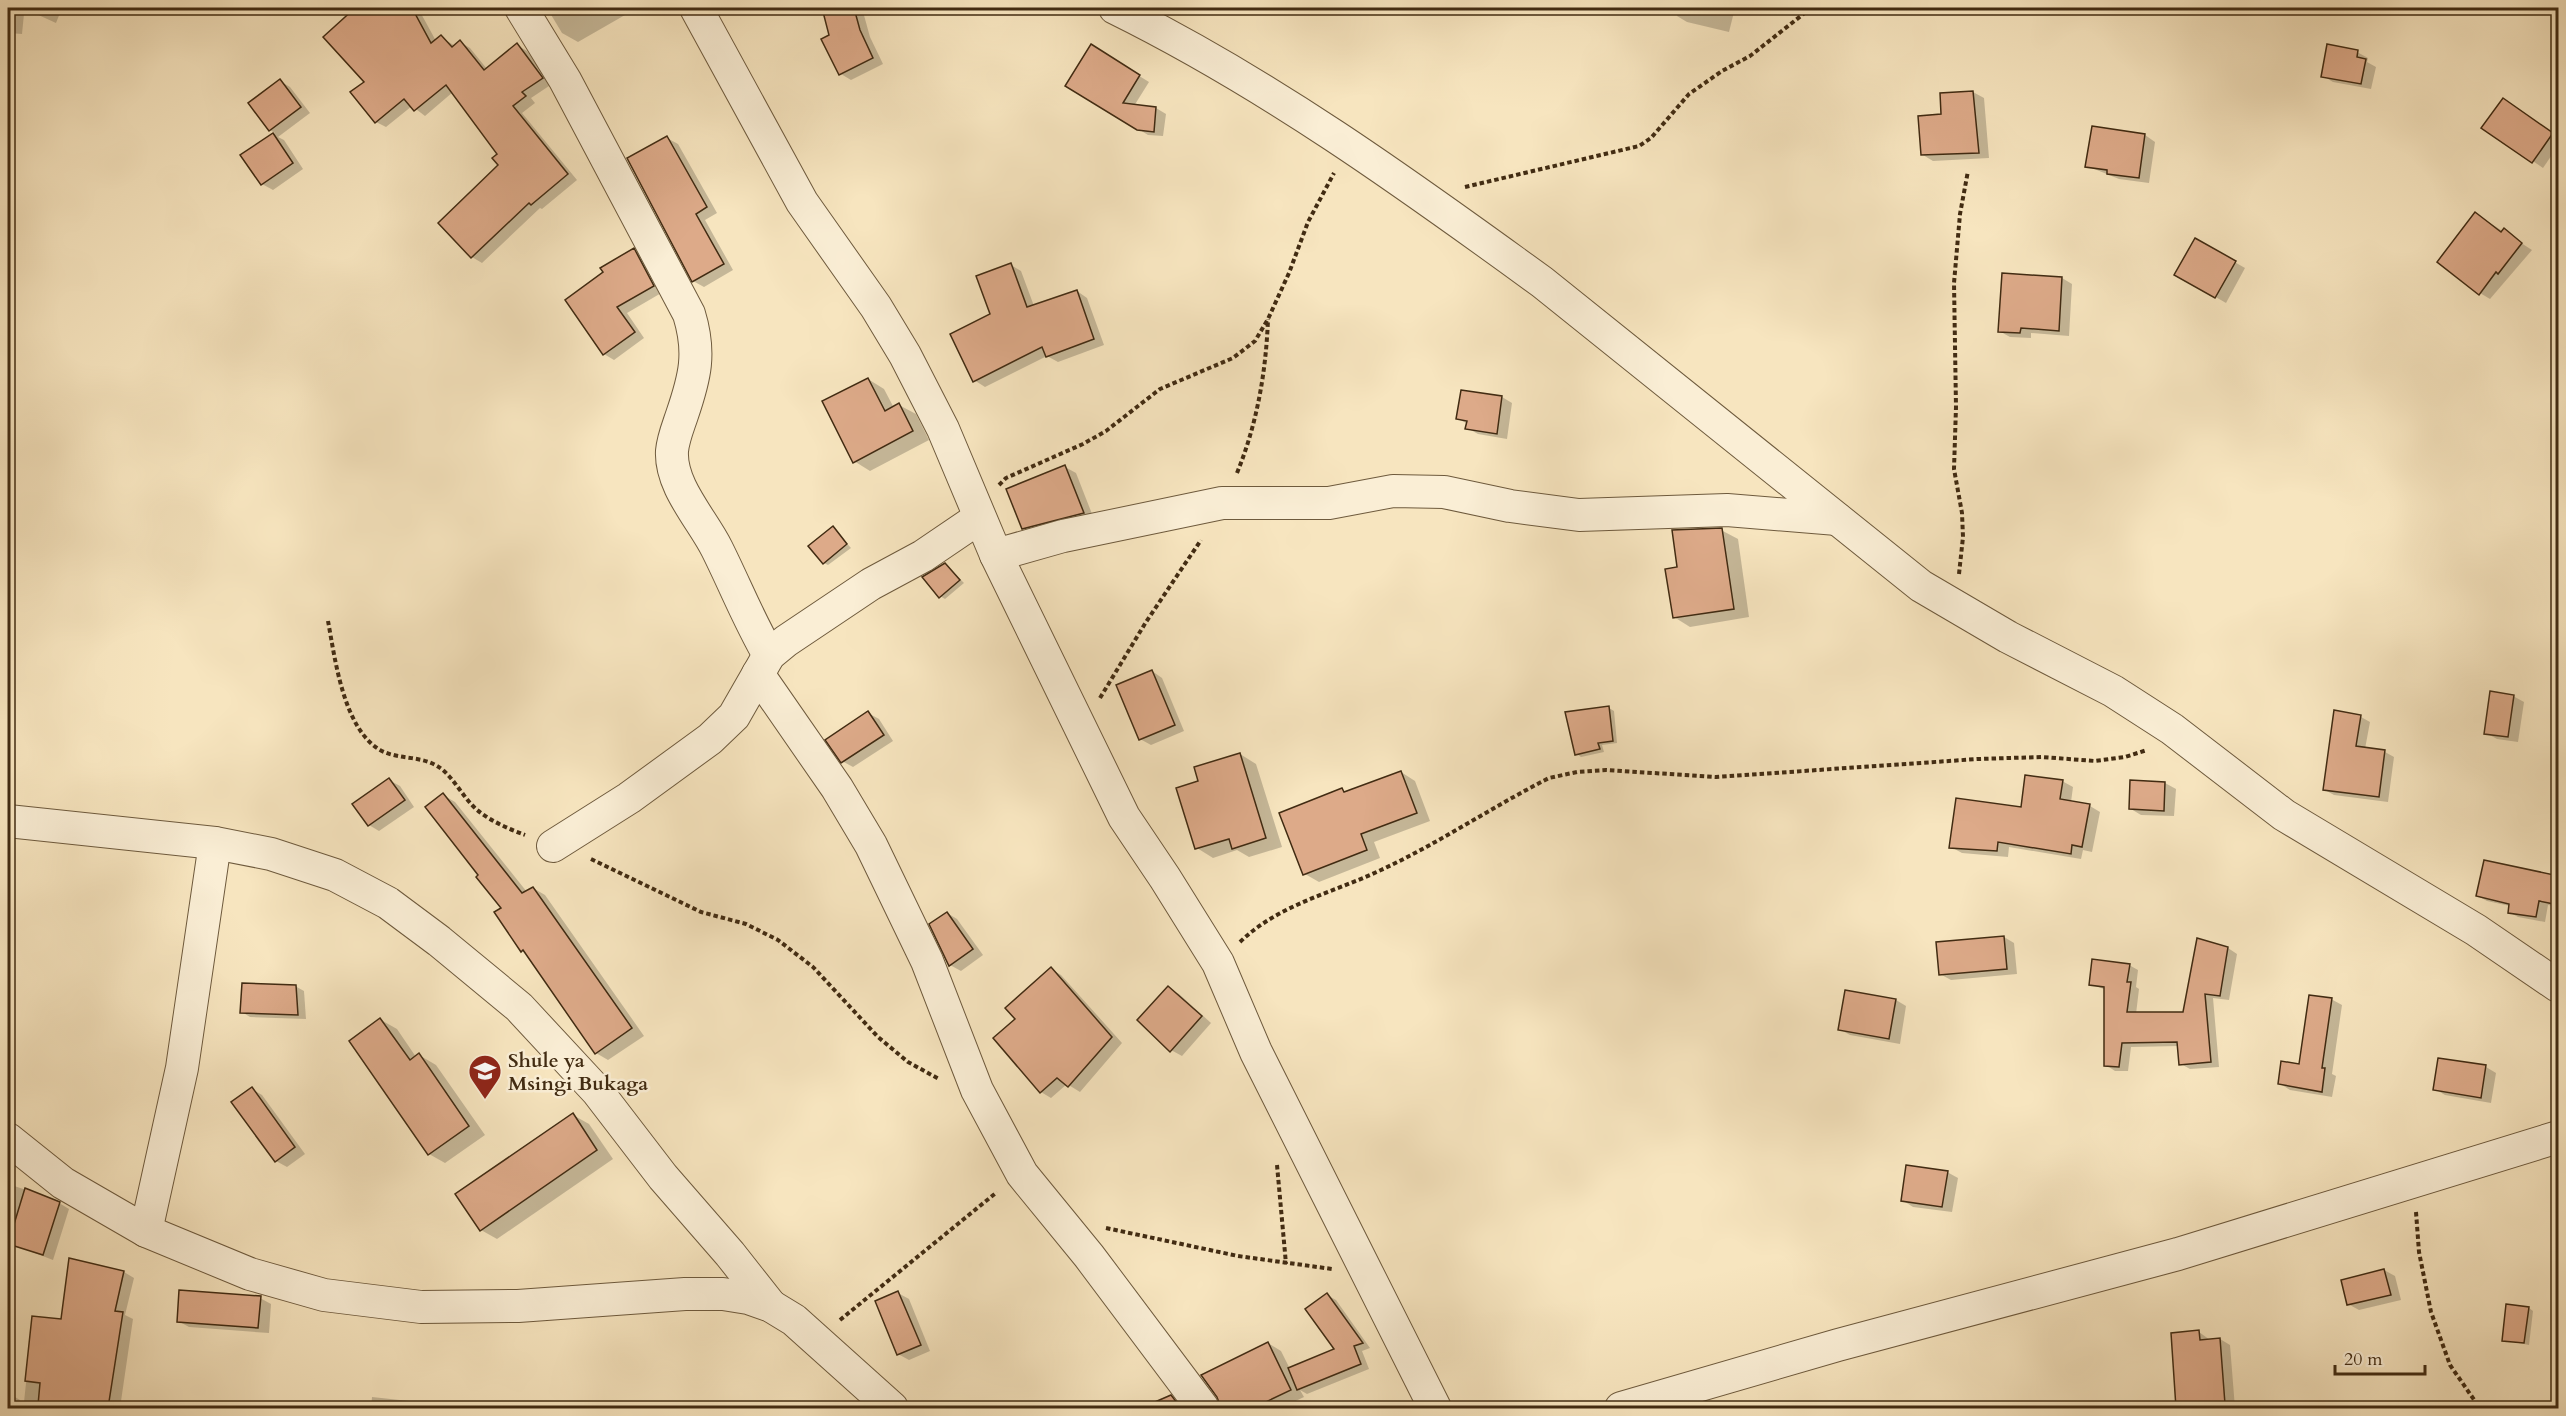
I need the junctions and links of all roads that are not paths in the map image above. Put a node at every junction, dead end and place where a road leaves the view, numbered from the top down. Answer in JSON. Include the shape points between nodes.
{"nodes":[{"id":1,"x":521,"y":8,"type":"edge"},
{"id":2,"x":696,"y":8,"type":"edge"},
{"id":3,"x":1116,"y":8,"type":"edge"},
{"id":4,"x":979,"y":518,"type":"junction"},
{"id":5,"x":1837,"y":519,"type":"junction"},
{"id":6,"x":996,"y":555,"type":"junction"},
{"id":7,"x":763,"y":665,"type":"junction"},
{"id":8,"x":8,"y":821,"type":"edge"},
{"id":9,"x":215,"y":843,"type":"junction"},
{"id":10,"x":553,"y":846,"type":"road end"},
{"id":11,"x":2559,"y":986,"type":"edge"},
{"id":12,"x":2559,"y":1137,"type":"edge"},
{"id":13,"x":8,"y":1139,"type":"edge"},
{"id":14,"x":146,"y":1231,"type":"junction"},
{"id":15,"x":771,"y":1306,"type":"junction"},
{"id":16,"x":892,"y":1408,"type":"edge"},
{"id":17,"x":1203,"y":1408,"type":"edge"},
{"id":18,"x":1435,"y":1408,"type":"edge"},
{"id":19,"x":1622,"y":1408,"type":"edge"}],
"edges":[{"from":1,"to":7,"type":"street","via":[[566,80],[689,314],[697,352],[695,377],[675,434],[673,462],[680,484],[751,624]]},
{"from":2,"to":4,"type":"street","via":[[802,202],[905,355],[943,429]]},
{"from":3,"to":5,"type":"street","via":[[1201,52],[1424,198],[1542,282]]},
{"from":4,"to":6,"type":"street"},
{"from":4,"to":7,"type":"street","via":[[786,641]]},
{"from":5,"to":6,"type":"street","via":[[1727,510],[1579,514],[1420,489],[1329,504],[1222,503],[1063,536]]},
{"from":5,"to":11,"type":"street","via":[[1921,586],[2008,637],[2113,691],[2172,729],[2284,815],[2476,930]]},
{"from":6,"to":18,"type":"street","via":[[1124,817],[1218,963],[1256,1052]]},
{"from":7,"to":10,"type":"street","via":[[734,716],[710,740]]},
{"from":7,"to":17,"type":"street","via":[[871,845],[927,961],[977,1089],[1022,1174]]},
{"from":8,"to":9,"type":"street"},
{"from":9,"to":14,"type":"street","via":[[182,1068]]},
{"from":9,"to":15,"type":"street","via":[[271,854],[334,875],[388,903],[519,1007],[597,1091]]},
{"from":12,"to":19,"type":"street","via":[[2178,1254],[1838,1345]]},
{"from":13,"to":14,"type":"street","via":[[63,1183]]},
{"from":14,"to":15,"type":"street","via":[[250,1274],[324,1295],[399,1305],[518,1306],[723,1294]]},
{"from":15,"to":16,"type":"street","via":[[817,1339]]}]}
